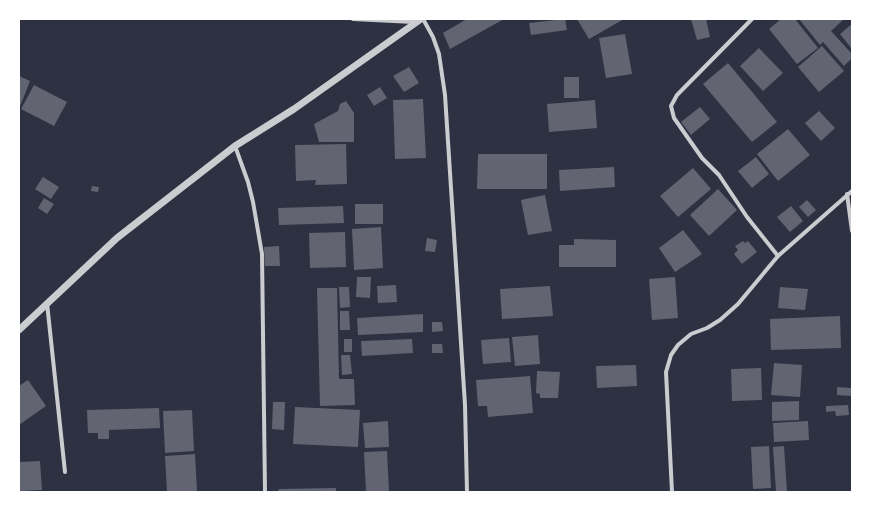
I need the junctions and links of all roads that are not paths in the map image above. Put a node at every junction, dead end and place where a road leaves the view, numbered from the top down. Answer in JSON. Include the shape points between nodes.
{"nodes":[{"id":1,"x":353,"y":19,"type":"edge"},
{"id":2,"x":752,"y":19,"type":"edge"},
{"id":3,"x":420,"y":20,"type":"edge"},
{"id":4,"x":235,"y":146,"type":"junction"},
{"id":5,"x":852,"y":190,"type":"edge"},
{"id":6,"x":847,"y":194,"type":"junction"},
{"id":7,"x":852,"y":231,"type":"edge"},
{"id":8,"x":778,"y":256,"type":"junction"},
{"id":9,"x":47,"y":302,"type":"junction"},
{"id":10,"x":19,"y":330,"type":"edge"},
{"id":11,"x":65,"y":472,"type":"dead end"},
{"id":12,"x":265,"y":492,"type":"edge"},
{"id":13,"x":467,"y":492,"type":"edge"},
{"id":14,"x":672,"y":492,"type":"edge"}],
"edges":[{"from":1,"to":3,"type":"street"},
{"from":2,"to":8,"type":"street","via":[[677,95],[671,106],[674,118],[702,158],[719,175],[747,217]]},
{"from":3,"to":4,"type":"street","via":[[294,109]]},
{"from":3,"to":13,"type":"street","via":[[433,37],[440,54],[445,95],[465,405]]},
{"from":4,"to":9,"type":"street","via":[[117,238]]},
{"from":4,"to":12,"type":"street","via":[[248,182],[262,254]]},
{"from":5,"to":6,"type":"street"},
{"from":6,"to":7,"type":"street"},
{"from":6,"to":8,"type":"street"},
{"from":8,"to":14,"type":"street","via":[[738,304],[720,320],[691,334],[671,355],[666,372]]},
{"from":9,"to":10,"type":"street"},
{"from":9,"to":11,"type":"street"}]}
